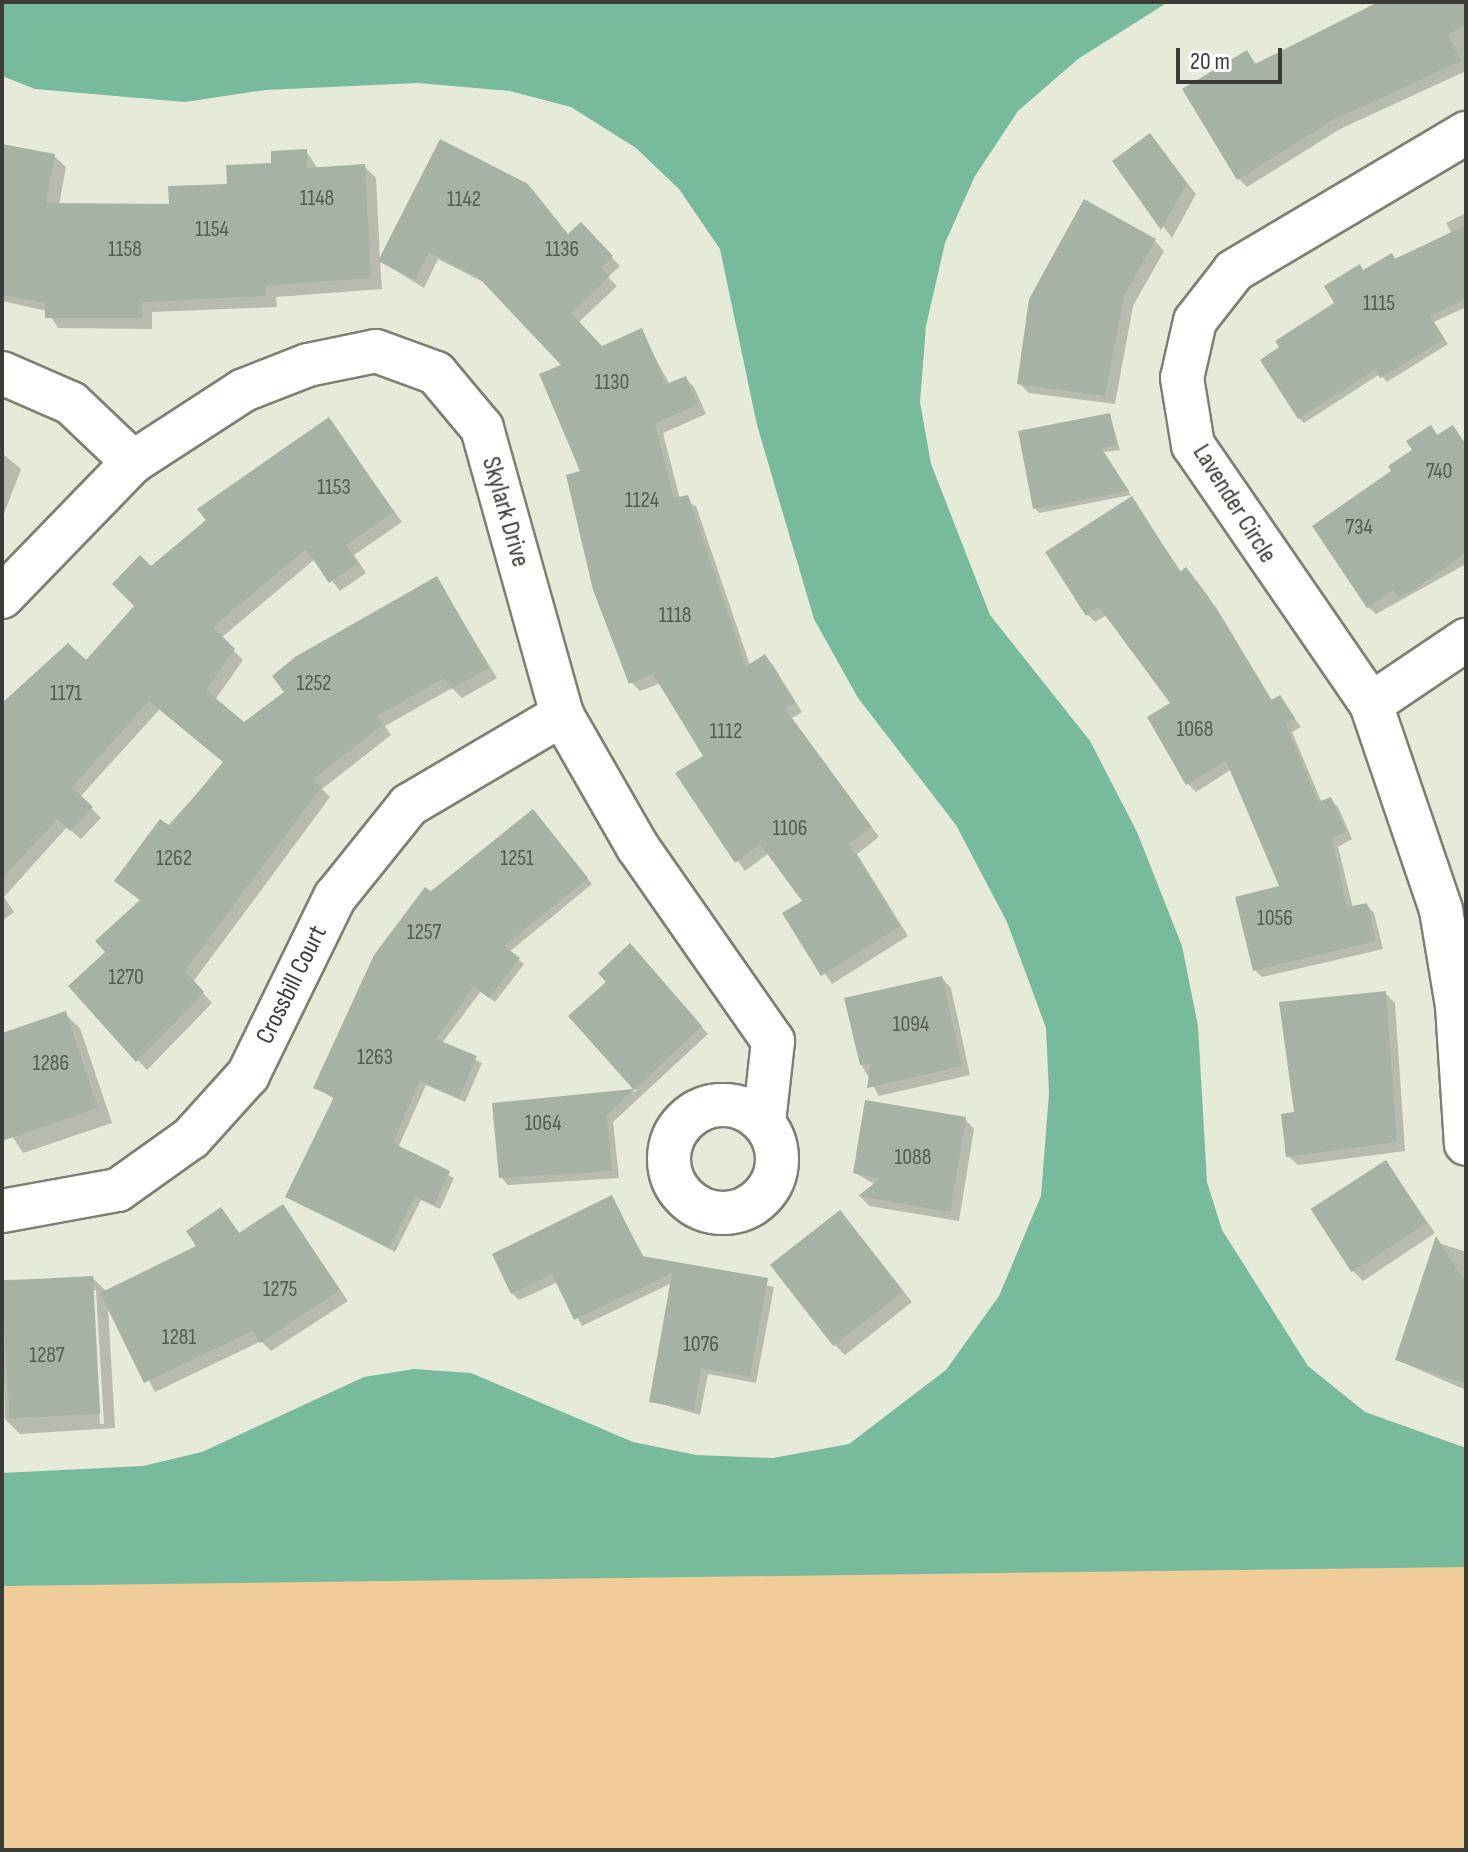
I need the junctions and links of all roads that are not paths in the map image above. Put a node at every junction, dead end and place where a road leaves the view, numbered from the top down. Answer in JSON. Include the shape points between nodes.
{"nodes":[{"id":1,"x":1466,"y":133,"type":"edge"},
{"id":2,"x":2,"y":373,"type":"edge"},
{"id":3,"x":133,"y":462,"type":"junction"},
{"id":4,"x":2,"y":597,"type":"edge"},
{"id":5,"x":1466,"y":640,"type":"edge"},
{"id":6,"x":1371,"y":704,"type":"junction"},
{"id":7,"x":562,"y":715,"type":"junction"},
{"id":8,"x":764,"y":1123,"type":"dead end"},
{"id":9,"x":1466,"y":1144,"type":"edge"},
{"id":10,"x":2,"y":1211,"type":"edge"}],
"edges":[{"from":1,"to":6,"type":"street","name":"Lavender Circle","via":[[1234,271],[1195,321],[1182,378],[1193,445]]},
{"from":2,"to":3,"type":"street","via":[[71,403]]},
{"from":3,"to":4,"type":"street","name":"Skylark Drive"},
{"from":3,"to":7,"type":"street","name":"Skylark Drive","via":[[244,390],[308,365],[376,351],[436,373],[482,428]]},
{"from":5,"to":6,"type":"street"},
{"from":6,"to":9,"type":"street","name":"Lavender Circle","via":[[1441,910],[1457,1006]]},
{"from":7,"to":8,"type":"street","name":"Skylark Drive","via":[[637,846],[773,1041]]},
{"from":7,"to":10,"type":"street","name":"Crossbill Court","via":[[409,805],[335,897],[248,1075],[191,1138],[118,1190]]}]}
